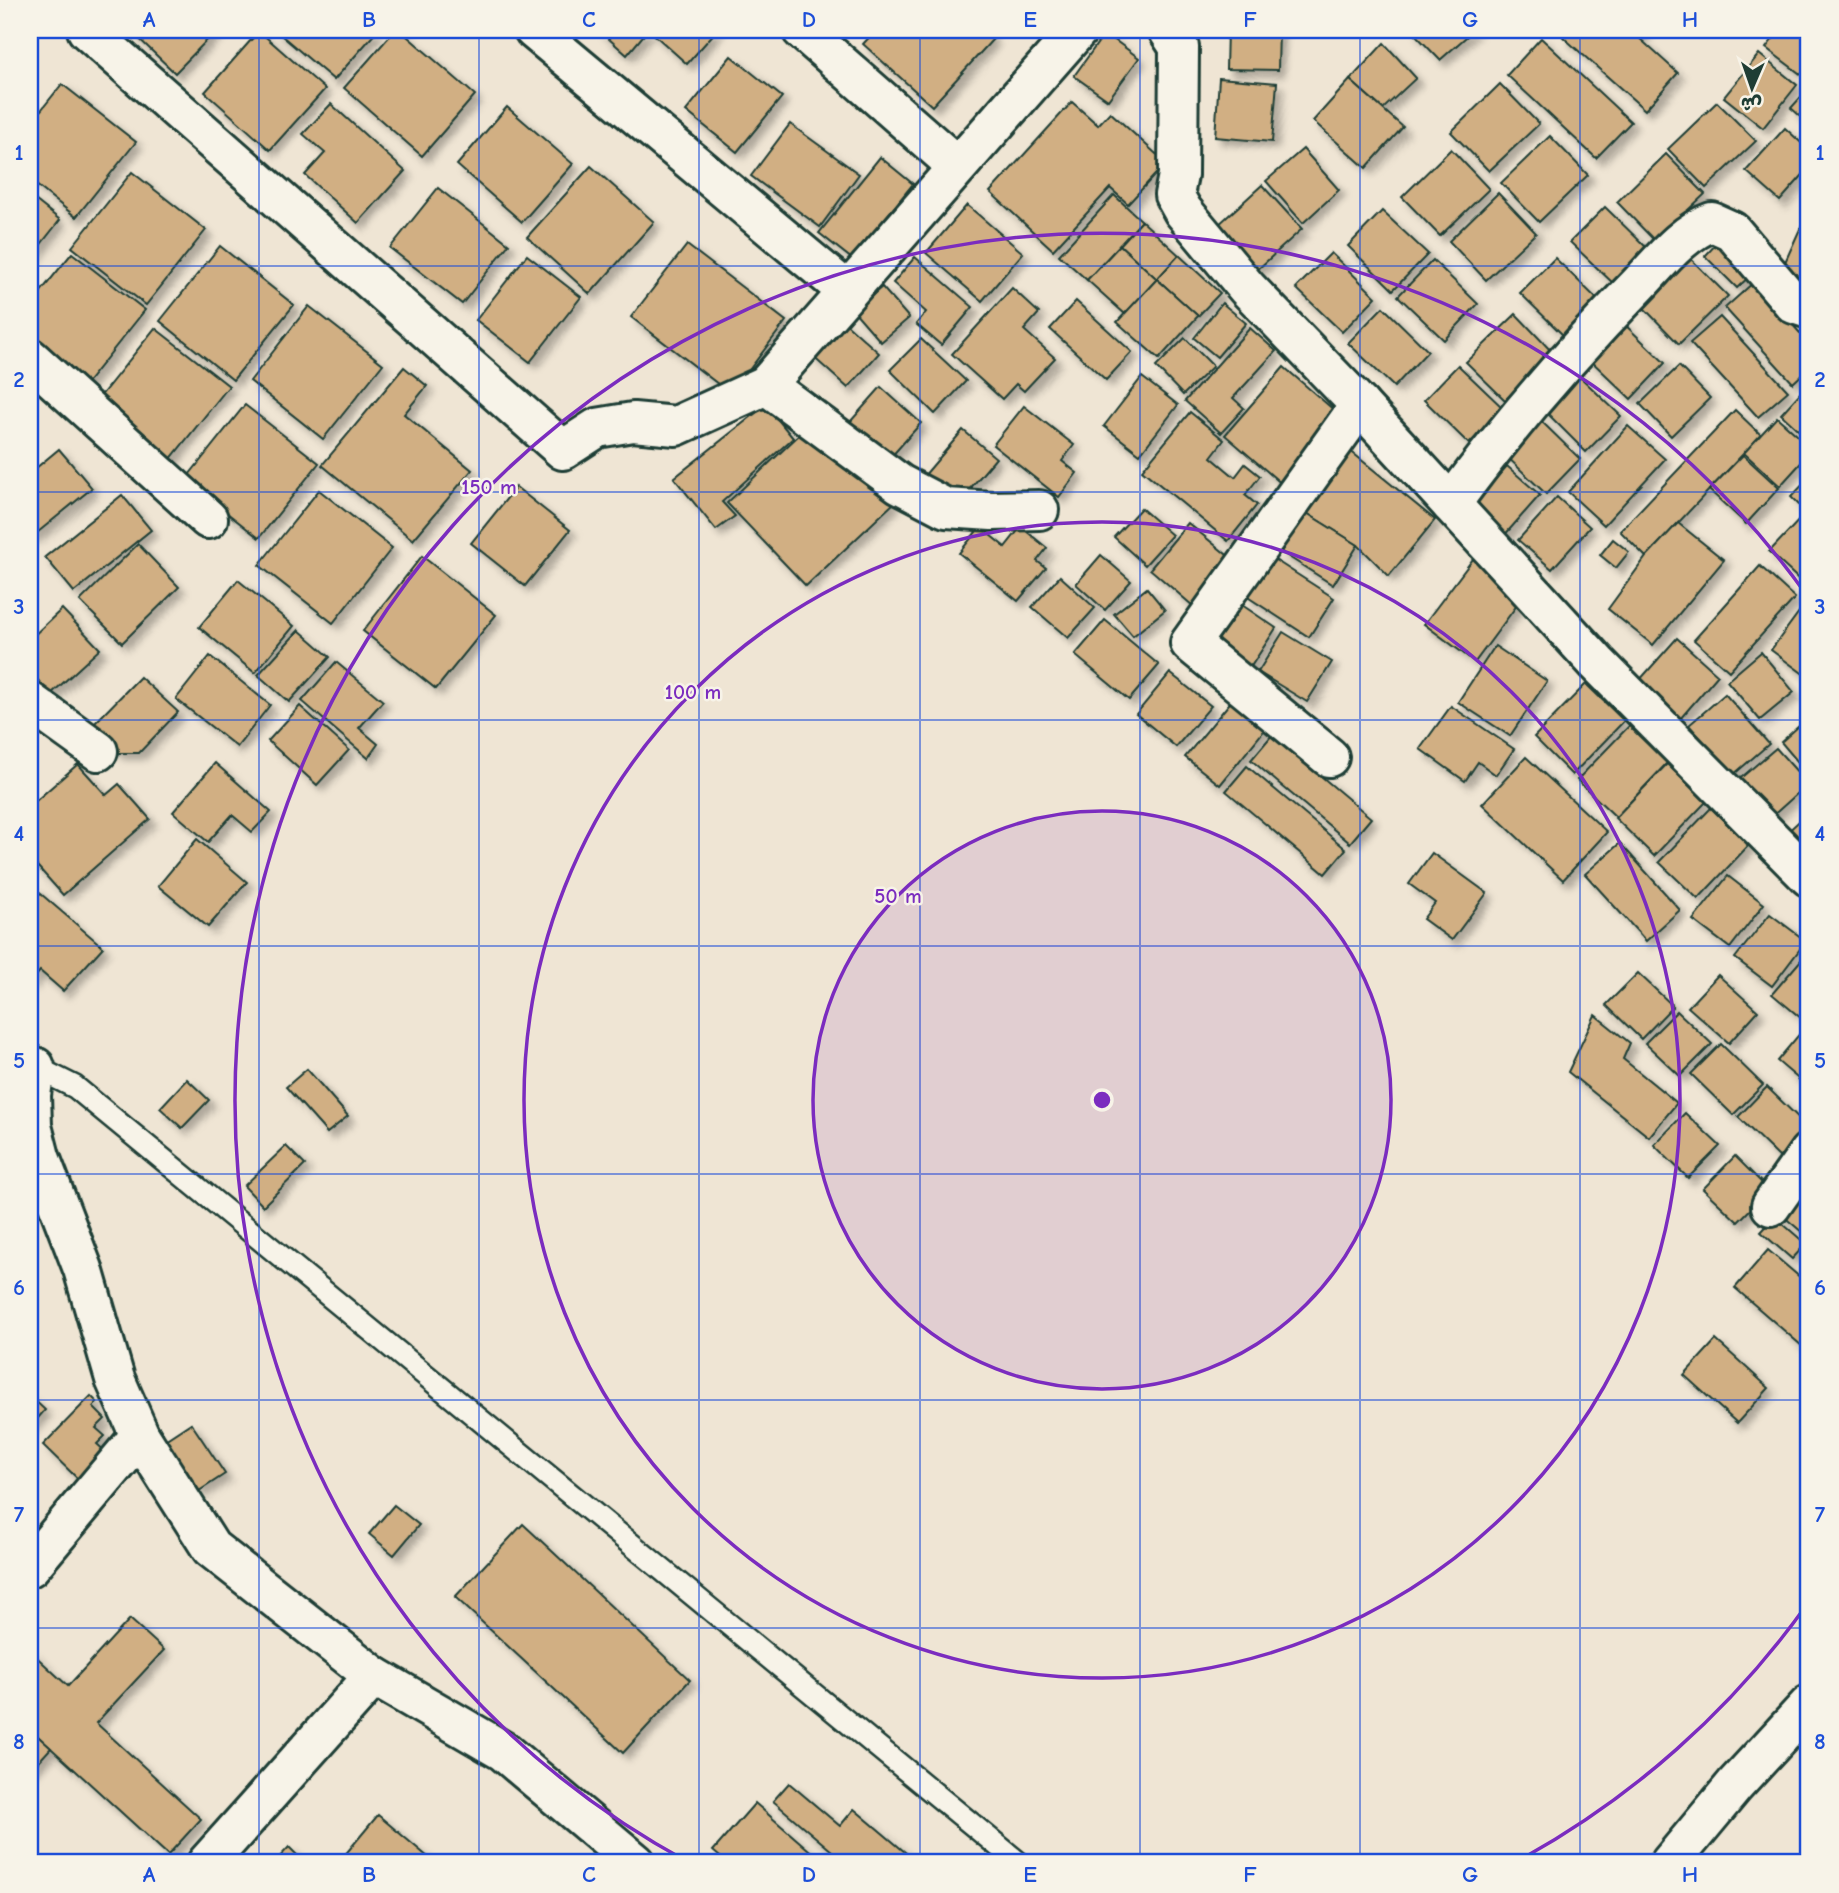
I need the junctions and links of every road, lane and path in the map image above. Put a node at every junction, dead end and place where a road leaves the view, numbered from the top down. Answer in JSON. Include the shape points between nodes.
{"nodes":[{"id":1,"x":87,"y":30,"type":"edge"},
{"id":2,"x":534,"y":30,"type":"edge"},
{"id":3,"x":802,"y":30,"type":"edge"},
{"id":4,"x":1079,"y":30,"type":"edge"},
{"id":5,"x":1168,"y":30,"type":"edge"},
{"id":6,"x":957,"y":166,"type":"junction"},
{"id":7,"x":847,"y":291,"type":"junction"},
{"id":8,"x":1809,"y":309,"type":"edge"},
{"id":9,"x":30,"y":358,"type":"edge"},
{"id":10,"x":766,"y":385,"type":"junction"},
{"id":11,"x":1360,"y":405,"type":"junction"},
{"id":12,"x":1451,"y":504,"type":"junction"},
{"id":13,"x":1038,"y":510,"type":"dead end"},
{"id":14,"x":208,"y":519,"type":"dead end"},
{"id":15,"x":30,"y":702,"type":"edge"},
{"id":16,"x":98,"y":751,"type":"dead end"},
{"id":17,"x":1329,"y":757,"type":"dead end"},
{"id":18,"x":1809,"y":877,"type":"edge"},
{"id":19,"x":32,"y":1066,"type":"edge"},
{"id":20,"x":1809,"y":1152,"type":"edge"},
{"id":21,"x":1771,"y":1206,"type":"dead end"},
{"id":22,"x":140,"y":1436,"type":"junction"},
{"id":23,"x":30,"y":1567,"type":"edge"},
{"id":24,"x":374,"y":1676,"type":"junction"},
{"id":25,"x":1809,"y":1704,"type":"edge"},
{"id":26,"x":207,"y":1863,"type":"edge"},
{"id":27,"x":636,"y":1863,"type":"edge"},
{"id":28,"x":1019,"y":1863,"type":"edge"},
{"id":29,"x":1670,"y":1863,"type":"edge"}],
"edges":[{"from":1,"to":10,"type":"street","via":[[563,450],[597,428],[633,422],[676,426]]},
{"from":2,"to":7,"type":"street"},
{"from":3,"to":6,"type":"street"},
{"from":4,"to":6,"type":"street"},
{"from":5,"to":11,"type":"street","via":[[1179,47],[1174,195],[1247,288]]},
{"from":6,"to":7,"type":"street"},
{"from":7,"to":10,"type":"street"},
{"from":8,"to":12,"type":"street","via":[[1794,304],[1732,231],[1712,222],[1700,226],[1562,366]]},
{"from":9,"to":14,"type":"street"},
{"from":10,"to":13,"type":"street","via":[[900,484],[946,508]]},
{"from":11,"to":12,"type":"street"},
{"from":11,"to":17,"type":"street","via":[[1190,643]]},
{"from":12,"to":18,"type":"street","via":[[1597,663]]},
{"from":15,"to":16,"type":"street"},
{"from":19,"to":22,"type":"street","via":[[32,1126],[40,1157],[83,1269],[115,1379]]},
{"from":19,"to":28,"type":"lane","via":[[85,1095]]},
{"from":20,"to":21,"type":"street"},
{"from":22,"to":23,"type":"street"},
{"from":22,"to":24,"type":"street","via":[[211,1548]]},
{"from":24,"to":26,"type":"street"},
{"from":24,"to":27,"type":"street","via":[[503,1751]]},
{"from":25,"to":29,"type":"street"}]}
